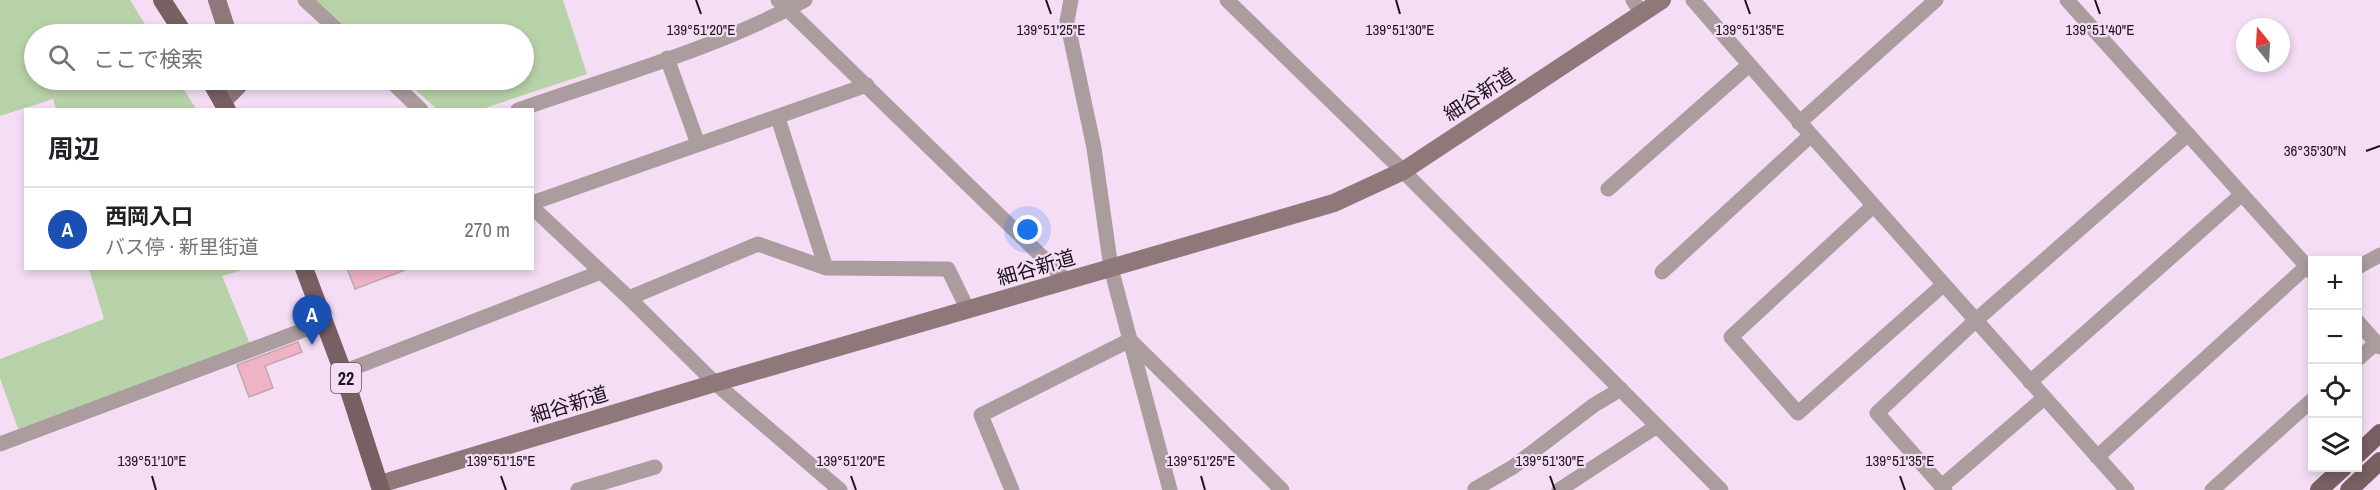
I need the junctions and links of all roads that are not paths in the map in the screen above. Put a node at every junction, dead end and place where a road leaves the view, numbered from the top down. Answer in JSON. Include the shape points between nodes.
{"nodes":[{"id":1,"x":162,"y":0,"type":"edge"},
{"id":2,"x":217,"y":0,"type":"edge"},
{"id":3,"x":305,"y":0,"type":"edge"},
{"id":4,"x":805,"y":0,"type":"edge"},
{"id":5,"x":1071,"y":0,"type":"edge"},
{"id":6,"x":1227,"y":0,"type":"edge"},
{"id":7,"x":1662,"y":0,"type":"edge"},
{"id":8,"x":1693,"y":0,"type":"edge"},
{"id":9,"x":1936,"y":0,"type":"edge"},
{"id":10,"x":2067,"y":0,"type":"edge"},
{"id":11,"x":782,"y":5,"type":"edge"},
{"id":12,"x":1637,"y":7,"type":"edge"},
{"id":13,"x":178,"y":24,"type":"edge"},
{"id":14,"x":225,"y":24,"type":"edge"},
{"id":15,"x":331,"y":24,"type":"edge"},
{"id":16,"x":667,"y":58,"type":"junction"},
{"id":17,"x":1749,"y":65,"type":"junction"},
{"id":18,"x":867,"y":85,"type":"junction"},
{"id":19,"x":216,"y":90,"type":"edge"},
{"id":20,"x":235,"y":90,"type":"edge"},
{"id":21,"x":401,"y":90,"type":"edge"},
{"id":22,"x":225,"y":105,"type":"edge"},
{"id":23,"x":420,"y":108,"type":"edge"},
{"id":24,"x":524,"y":108,"type":"edge"},
{"id":25,"x":778,"y":118,"type":"junction"},
{"id":26,"x":1799,"y":123,"type":"junction"},
{"id":27,"x":2188,"y":134,"type":"junction"},
{"id":28,"x":1811,"y":135,"type":"junction"},
{"id":29,"x":698,"y":144,"type":"junction"},
{"id":30,"x":1403,"y":171,"type":"junction"},
{"id":31,"x":1608,"y":189,"type":"dead end"},
{"id":32,"x":2242,"y":194,"type":"junction"},
{"id":33,"x":534,"y":201,"type":"edge"},
{"id":34,"x":1873,"y":206,"type":"junction"},
{"id":35,"x":534,"y":209,"type":"edge"},
{"id":36,"x":2380,"y":255,"type":"edge"},
{"id":37,"x":2362,"y":265,"type":"edge"},
{"id":38,"x":2308,"y":267,"type":"edge"},
{"id":39,"x":826,"y":268,"type":"junction"},
{"id":40,"x":1111,"y":268,"type":"junction"},
{"id":41,"x":305,"y":270,"type":"edge"},
{"id":42,"x":2308,"y":271,"type":"edge"},
{"id":43,"x":601,"y":272,"type":"junction"},
{"id":44,"x":1662,"y":272,"type":"dead end"},
{"id":45,"x":1067,"y":281,"type":"junction"},
{"id":46,"x":1943,"y":285,"type":"junction"},
{"id":47,"x":629,"y":298,"type":"junction"},
{"id":48,"x":968,"y":310,"type":"junction"},
{"id":49,"x":1975,"y":321,"type":"junction"},
{"id":50,"x":325,"y":322,"type":"junction"},
{"id":51,"x":2362,"y":327,"type":"edge"},
{"id":52,"x":1130,"y":340,"type":"junction"},
{"id":53,"x":2378,"y":345,"type":"edge"},
{"id":54,"x":2362,"y":356,"type":"edge"},
{"id":55,"x":343,"y":372,"type":"junction"},
{"id":56,"x":2030,"y":382,"type":"junction"},
{"id":57,"x":715,"y":383,"type":"junction"},
{"id":58,"x":1621,"y":389,"type":"junction"},
{"id":59,"x":2044,"y":398,"type":"junction"},
{"id":60,"x":2308,"y":404,"type":"edge"},
{"id":61,"x":1657,"y":426,"type":"junction"},
{"id":62,"x":2380,"y":433,"type":"edge"},
{"id":63,"x":0,"y":444,"type":"edge"},
{"id":64,"x":2362,"y":450,"type":"edge"},
{"id":65,"x":2097,"y":457,"type":"junction"},
{"id":66,"x":2380,"y":461,"type":"edge"},
{"id":67,"x":655,"y":466,"type":"dead end"},
{"id":68,"x":2339,"y":472,"type":"edge"},
{"id":69,"x":615,"y":485,"type":"edge"},
{"id":70,"x":381,"y":487,"type":"edge"},
{"id":71,"x":1944,"y":488,"type":"edge"},
{"id":72,"x":1475,"y":489,"type":"edge"},
{"id":73,"x":578,"y":490,"type":"edge"},
{"id":74,"x":840,"y":490,"type":"edge"},
{"id":75,"x":1012,"y":490,"type":"edge"},
{"id":76,"x":1170,"y":490,"type":"edge"},
{"id":77,"x":1282,"y":490,"type":"edge"},
{"id":78,"x":1559,"y":490,"type":"edge"},
{"id":79,"x":1721,"y":490,"type":"edge"},
{"id":80,"x":2127,"y":490,"type":"edge"},
{"id":81,"x":2212,"y":490,"type":"edge"},
{"id":82,"x":2319,"y":490,"type":"edge"},
{"id":83,"x":2349,"y":490,"type":"edge"}],
"edges":[{"from":1,"to":13,"type":"main road"},
{"from":2,"to":14,"type":"street"},
{"from":3,"to":15,"type":"street"},
{"from":4,"to":11,"type":"street"},
{"from":5,"to":40,"type":"street","via":[[1067,21],[1094,148]]},
{"from":6,"to":30,"type":"street"},
{"from":7,"to":12,"type":"street","name":"細谷新道"},
{"from":8,"to":17,"type":"street"},
{"from":9,"to":26,"type":"street"},
{"from":10,"to":27,"type":"street"},
{"from":11,"to":16,"type":"street","via":[[769,19]]},
{"from":11,"to":18,"type":"street"},
{"from":12,"to":30,"type":"street","name":"細谷新道"},
{"from":16,"to":24,"type":"street"},
{"from":16,"to":29,"type":"street"},
{"from":17,"to":26,"type":"street"},
{"from":17,"to":31,"type":"street"},
{"from":18,"to":25,"type":"street"},
{"from":18,"to":45,"type":"street"},
{"from":19,"to":22,"type":"main road"},
{"from":20,"to":22,"type":"street"},
{"from":21,"to":23,"type":"street"},
{"from":25,"to":29,"type":"street"},
{"from":25,"to":39,"type":"street"},
{"from":26,"to":28,"type":"street"},
{"from":27,"to":32,"type":"street"},
{"from":27,"to":49,"type":"street"},
{"from":28,"to":34,"type":"street"},
{"from":28,"to":44,"type":"street"},
{"from":29,"to":33,"type":"street"},
{"from":30,"to":40,"type":"street","name":"細谷新道","via":[[1334,203]]},
{"from":30,"to":58,"type":"street"},
{"from":32,"to":38,"type":"street"},
{"from":32,"to":56,"type":"street"},
{"from":34,"to":46,"type":"street"},
{"from":34,"to":46,"type":"street","via":[[1731,337],[1798,413]]},
{"from":35,"to":43,"type":"street"},
{"from":36,"to":37,"type":"street"},
{"from":39,"to":47,"type":"street","via":[[758,244]]},
{"from":39,"to":48,"type":"street","via":[[948,269]]},
{"from":40,"to":45,"type":"street","name":"細谷新道"},
{"from":40,"to":52,"type":"street"},
{"from":41,"to":50,"type":"main road","number":"22"},
{"from":42,"to":65,"type":"street"},
{"from":43,"to":47,"type":"street"},
{"from":43,"to":55,"type":"street"},
{"from":45,"to":48,"type":"street","name":"細谷新道"},
{"from":46,"to":49,"type":"street"},
{"from":47,"to":57,"type":"street"},
{"from":48,"to":57,"type":"street","name":"細谷新道"},
{"from":49,"to":56,"type":"street"},
{"from":49,"to":71,"type":"street","via":[[1877,413]]},
{"from":50,"to":55,"type":"main road","number":"22"},
{"from":50,"to":63,"type":"street"},
{"from":51,"to":53,"type":"street"},
{"from":52,"to":75,"type":"street","via":[[981,415]]},
{"from":52,"to":76,"type":"street"},
{"from":52,"to":77,"type":"street"},
{"from":53,"to":54,"type":"street"},
{"from":55,"to":70,"type":"main road","number":"22"},
{"from":56,"to":59,"type":"street"},
{"from":57,"to":70,"type":"street","name":"細谷新道"},
{"from":57,"to":74,"type":"street"},
{"from":58,"to":61,"type":"street"},
{"from":58,"to":72,"type":"street","via":[[1513,467]]},
{"from":59,"to":65,"type":"street"},
{"from":59,"to":71,"type":"street"},
{"from":60,"to":81,"type":"street"},
{"from":61,"to":78,"type":"street"},
{"from":61,"to":79,"type":"street"},
{"from":62,"to":64,"type":"main road"},
{"from":65,"to":80,"type":"street"},
{"from":66,"to":83,"type":"main road"},
{"from":67,"to":69,"type":"street"},
{"from":68,"to":82,"type":"main road"},
{"from":69,"to":73,"type":"street"}]}
